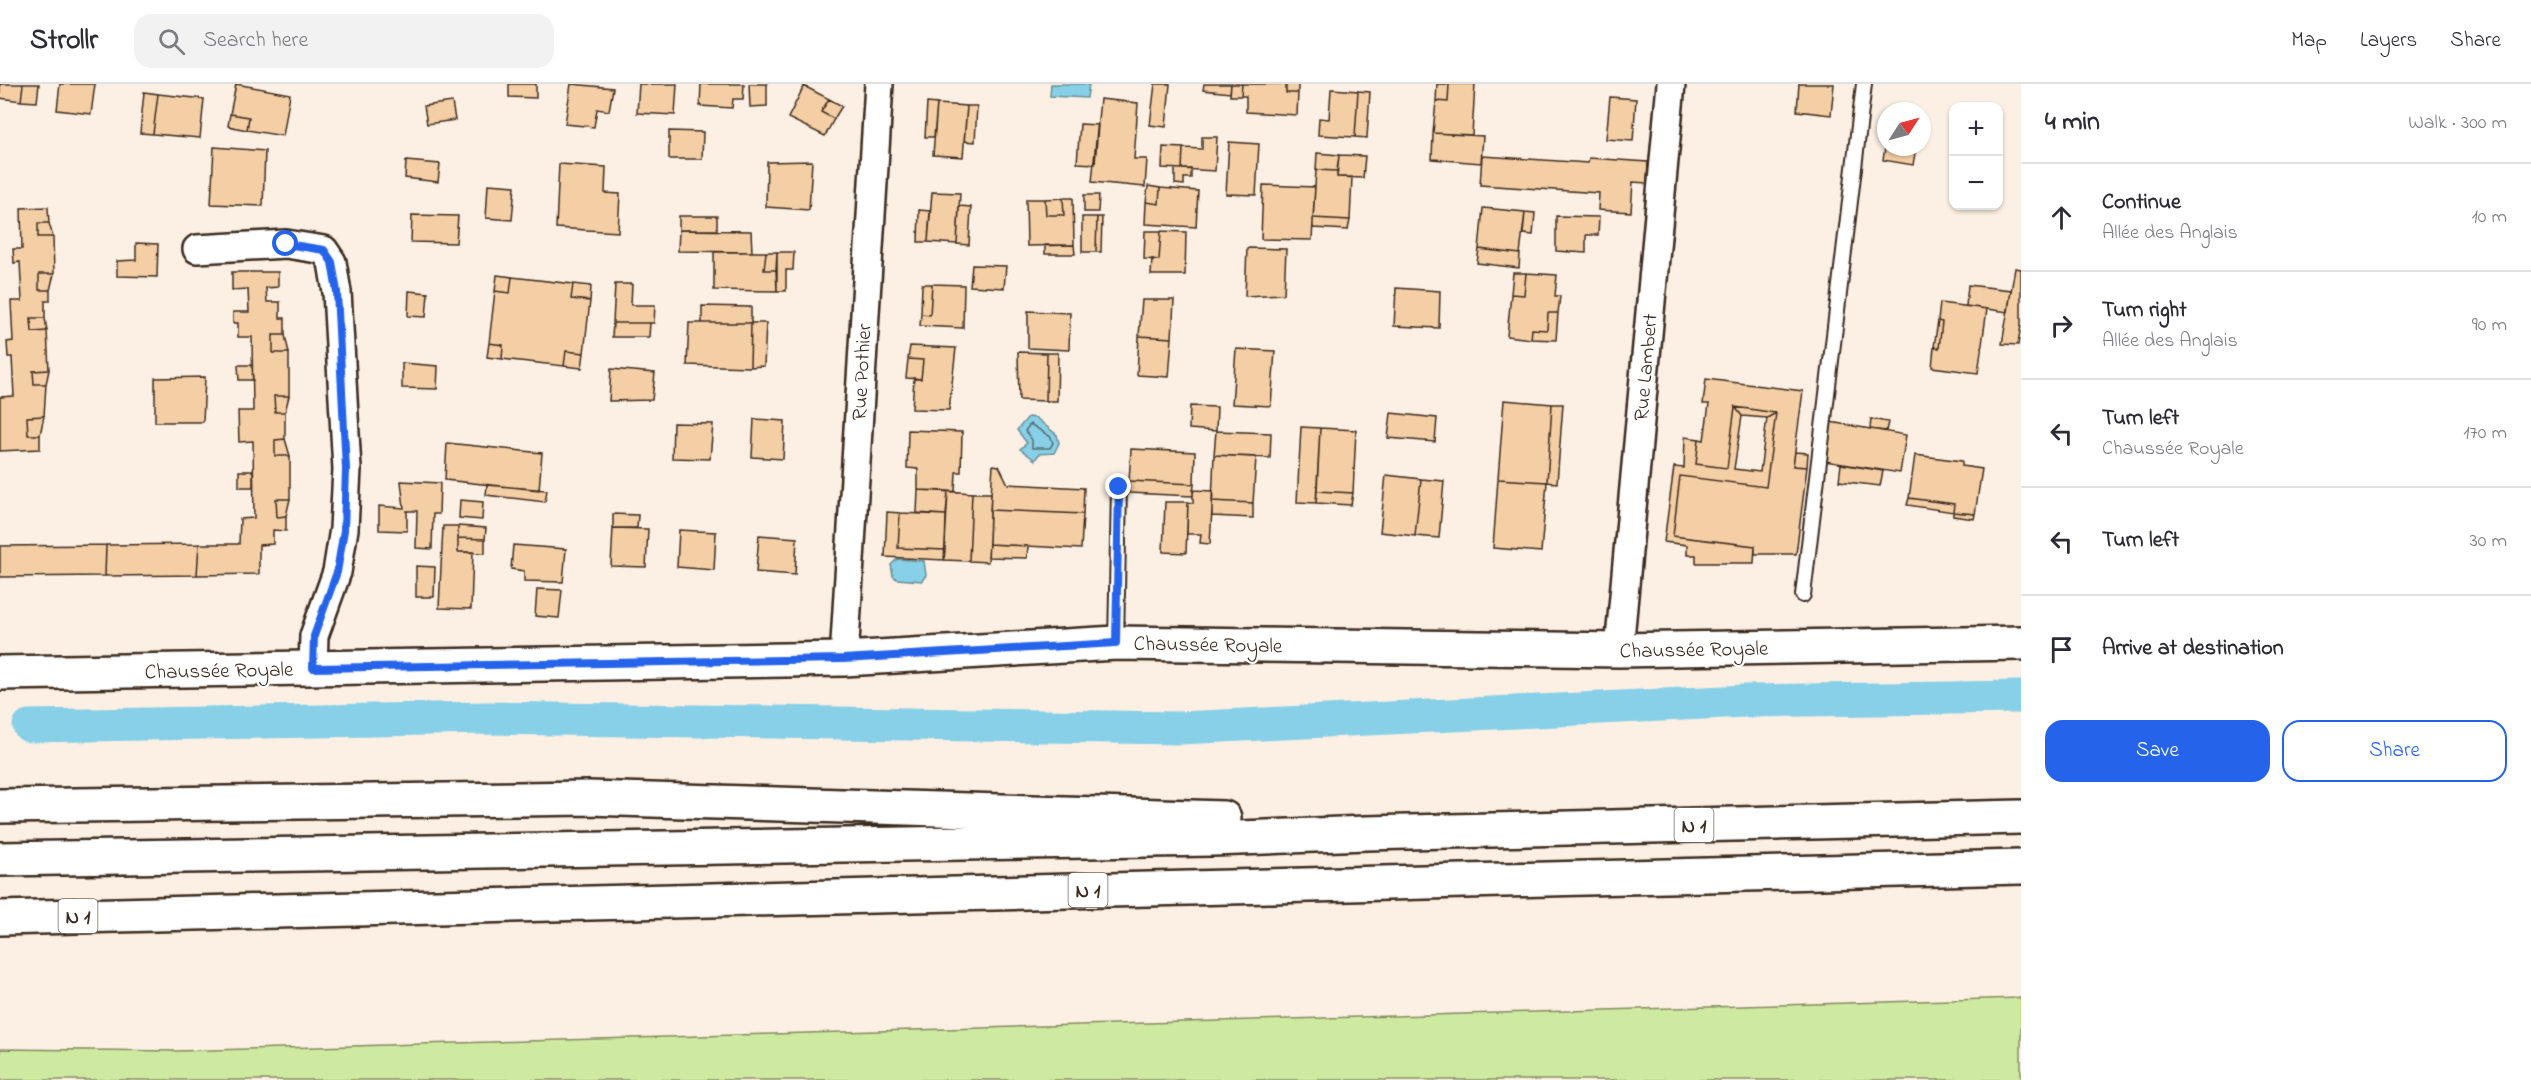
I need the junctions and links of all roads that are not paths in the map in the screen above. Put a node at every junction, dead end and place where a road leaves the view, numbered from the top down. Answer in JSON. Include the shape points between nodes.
{"nodes":[{"id":1,"x":879,"y":84,"type":"edge"},
{"id":2,"x":1671,"y":84,"type":"edge"},
{"id":3,"x":1864,"y":84,"type":"edge"},
{"id":4,"x":197,"y":249,"type":"dead end"},
{"id":5,"x":1119,"y":487,"type":"dead end"},
{"id":6,"x":1803,"y":595,"type":"dead end"},
{"id":7,"x":1116,"y":643,"type":"junction"},
{"id":8,"x":2021,"y":643,"type":"edge"},
{"id":9,"x":1619,"y":650,"type":"junction"},
{"id":10,"x":843,"y":659,"type":"junction"},
{"id":11,"x":313,"y":668,"type":"junction"},
{"id":12,"x":0,"y":674,"type":"edge"},
{"id":13,"x":0,"y":806,"type":"edge"},
{"id":14,"x":2021,"y":817,"type":"edge"},
{"id":15,"x":1366,"y":833,"type":"junction"},
{"id":16,"x":0,"y":859,"type":"edge"},
{"id":17,"x":2021,"y":867,"type":"edge"},
{"id":18,"x":0,"y":918,"type":"edge"}],
"edges":[{"from":1,"to":10,"type":"street","name":"Rue Pothier"},
{"from":2,"to":9,"type":"street","name":"Rue Lambert"},
{"from":3,"to":6,"type":"lane"},
{"from":4,"to":11,"type":"street","via":[[286,244],[324,250],[332,262],[346,469],[344,530],[337,572],[314,636]]},
{"from":5,"to":7,"type":"lane"},
{"from":7,"to":9,"type":"main road","name":"Chaussée Royale"},
{"from":7,"to":10,"type":"main road","name":"Chaussée Royale"},
{"from":8,"to":9,"type":"main road","name":"Chaussée Royale"},
{"from":10,"to":11,"type":"main road","name":"Chaussée Royale"},
{"from":11,"to":12,"type":"main road","name":"Chaussée Royale"},
{"from":13,"to":15,"type":"main road","via":[[588,798],[1223,818]]},
{"from":14,"to":15,"type":"main road","number":"N 1"},
{"from":15,"to":16,"type":"main road","number":"N 1","via":[[1166,840]]},
{"from":17,"to":18,"type":"main road","number":"N 1"}]}
